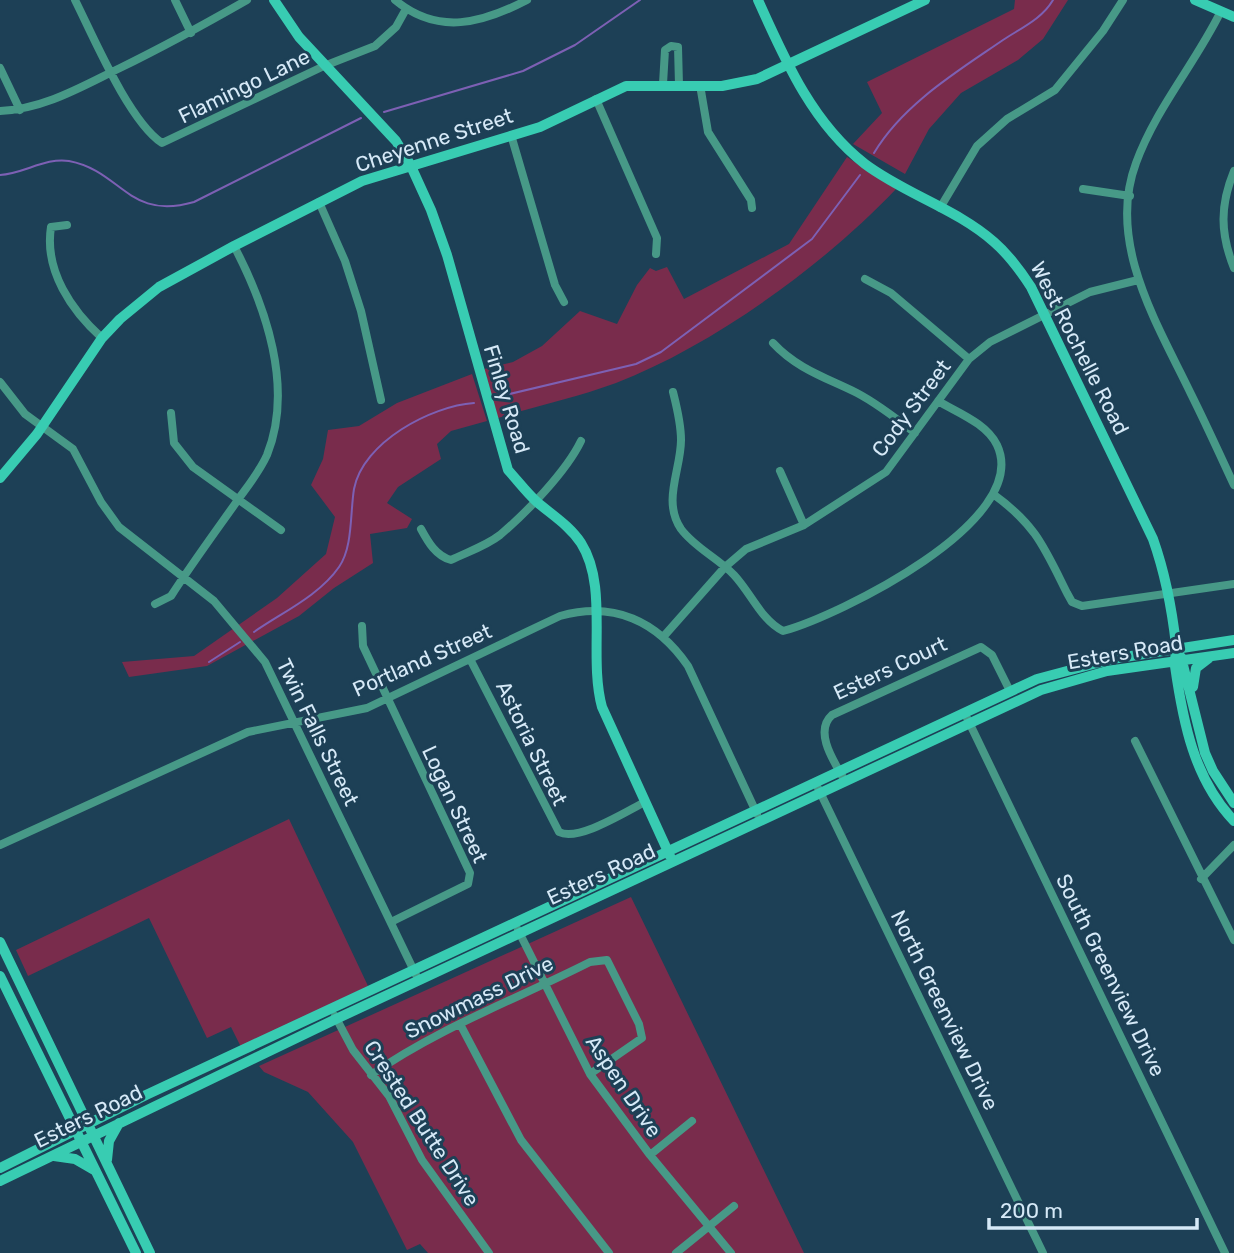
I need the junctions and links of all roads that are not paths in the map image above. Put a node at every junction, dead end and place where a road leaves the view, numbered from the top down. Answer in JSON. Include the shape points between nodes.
{"nodes":[{"id":1,"x":75,"y":0,"type":"edge"},
{"id":2,"x":174,"y":0,"type":"edge"},
{"id":3,"x":247,"y":0,"type":"edge"},
{"id":4,"x":274,"y":0,"type":"edge"},
{"id":5,"x":395,"y":0,"type":"edge"},
{"id":6,"x":527,"y":0,"type":"edge"},
{"id":7,"x":758,"y":0,"type":"edge"},
{"id":8,"x":925,"y":0,"type":"edge"},
{"id":9,"x":1123,"y":0,"type":"edge"},
{"id":10,"x":1195,"y":0,"type":"edge"},
{"id":11,"x":406,"y":9,"type":"junction"},
{"id":12,"x":1221,"y":11,"type":"junction"},
{"id":13,"x":1234,"y":17,"type":"edge"},
{"id":14,"x":191,"y":33,"type":"junction"},
{"id":15,"x":789,"y":65,"type":"junction"},
{"id":16,"x":324,"y":66,"type":"junction"},
{"id":17,"x":0,"y":68,"type":"edge"},
{"id":18,"x":111,"y":72,"type":"junction"},
{"id":19,"x":663,"y":84,"type":"junction"},
{"id":20,"x":679,"y":85,"type":"junction"},
{"id":21,"x":700,"y":85,"type":"junction"},
{"id":22,"x":596,"y":99,"type":"junction"},
{"id":23,"x":20,"y":110,"type":"junction"},
{"id":24,"x":0,"y":111,"type":"edge"},
{"id":25,"x":512,"y":135,"type":"junction"},
{"id":26,"x":410,"y":164,"type":"junction"},
{"id":27,"x":1234,"y":171,"type":"edge"},
{"id":28,"x":1083,"y":189,"type":"dead end"},
{"id":29,"x":1130,"y":196,"type":"junction"},
{"id":30,"x":319,"y":202,"type":"junction"},
{"id":31,"x":752,"y":208,"type":"dead end"},
{"id":32,"x":940,"y":208,"type":"junction"},
{"id":33,"x":67,"y":225,"type":"dead end"},
{"id":34,"x":234,"y":246,"type":"junction"},
{"id":35,"x":656,"y":254,"type":"dead end"},
{"id":36,"x":1234,"y":268,"type":"edge"},
{"id":37,"x":865,"y":279,"type":"dead end"},
{"id":38,"x":1139,"y":280,"type":"junction"},
{"id":39,"x":564,"y":302,"type":"dead end"},
{"id":40,"x":1044,"y":313,"type":"junction"},
{"id":41,"x":102,"y":338,"type":"junction"},
{"id":42,"x":773,"y":343,"type":"dead end"},
{"id":43,"x":969,"y":359,"type":"junction"},
{"id":44,"x":0,"y":382,"type":"edge"},
{"id":45,"x":673,"y":392,"type":"dead end"},
{"id":46,"x":381,"y":400,"type":"dead end"},
{"id":47,"x":938,"y":401,"type":"junction"},
{"id":48,"x":171,"y":413,"type":"dead end"},
{"id":49,"x":42,"y":426,"type":"junction"},
{"id":50,"x":915,"y":433,"type":"junction"},
{"id":51,"x":581,"y":441,"type":"dead end"},
{"id":52,"x":779,"y":471,"type":"dead end"},
{"id":53,"x":0,"y":478,"type":"edge"},
{"id":54,"x":1234,"y":485,"type":"edge"},
{"id":55,"x":993,"y":494,"type":"junction"},
{"id":56,"x":237,"y":500,"type":"junction"},
{"id":57,"x":534,"y":500,"type":"junction"},
{"id":58,"x":804,"y":525,"type":"junction"},
{"id":59,"x":421,"y":528,"type":"dead end"},
{"id":60,"x":281,"y":530,"type":"dead end"},
{"id":61,"x":725,"y":567,"type":"junction"},
{"id":62,"x":183,"y":578,"type":"junction"},
{"id":63,"x":1234,"y":584,"type":"edge"},
{"id":64,"x":1168,"y":596,"type":"junction"},
{"id":65,"x":155,"y":604,"type":"dead end"},
{"id":66,"x":595,"y":610,"type":"junction"},
{"id":67,"x":362,"y":626,"type":"dead end"},
{"id":68,"x":664,"y":636,"type":"junction"},
{"id":69,"x":1234,"y":640,"type":"edge"},
{"id":70,"x":1176,"y":649,"type":"junction"},
{"id":71,"x":1234,"y":653,"type":"edge"},
{"id":72,"x":1212,"y":656,"type":"junction"},
{"id":73,"x":470,"y":659,"type":"junction"},
{"id":74,"x":1179,"y":662,"type":"junction"},
{"id":75,"x":1010,"y":691,"type":"junction"},
{"id":76,"x":386,"y":700,"type":"junction"},
{"id":77,"x":1194,"y":708,"type":"junction"},
{"id":78,"x":967,"y":718,"type":"junction"},
{"id":79,"x":294,"y":721,"type":"junction"},
{"id":80,"x":1135,"y":741,"type":"dead end"},
{"id":81,"x":842,"y":776,"type":"junction"},
{"id":82,"x":818,"y":787,"type":"junction"},
{"id":83,"x":645,"y":802,"type":"junction"},
{"id":84,"x":1234,"y":803,"type":"edge"},
{"id":85,"x":757,"y":815,"type":"junction"},
{"id":86,"x":1234,"y":821,"type":"edge"},
{"id":87,"x":0,"y":845,"type":"edge"},
{"id":88,"x":1234,"y":845,"type":"edge"},
{"id":89,"x":670,"y":856,"type":"junction"},
{"id":90,"x":1202,"y":879,"type":"junction"},
{"id":91,"x":391,"y":922,"type":"junction"},
{"id":92,"x":514,"y":922,"type":"junction"},
{"id":93,"x":520,"y":934,"type":"junction"},
{"id":94,"x":1234,"y":940,"type":"edge"},
{"id":95,"x":0,"y":942,"type":"edge"},
{"id":96,"x":0,"y":976,"type":"edge"},
{"id":97,"x":416,"y":976,"type":"junction"},
{"id":98,"x":545,"y":985,"type":"junction"},
{"id":99,"x":23,"y":990,"type":"junction"},
{"id":100,"x":12,"y":1000,"type":"junction"},
{"id":101,"x":334,"y":1013,"type":"junction"},
{"id":102,"x":460,"y":1024,"type":"junction"},
{"id":103,"x":590,"y":1074,"type":"junction"},
{"id":104,"x":371,"y":1075,"type":"junction"},
{"id":105,"x":121,"y":1121,"type":"junction"},
{"id":106,"x":692,"y":1121,"type":"dead end"},
{"id":107,"x":91,"y":1129,"type":"junction"},
{"id":108,"x":77,"y":1136,"type":"junction"},
{"id":109,"x":650,"y":1155,"type":"junction"},
{"id":110,"x":48,"y":1156,"type":"junction"},
{"id":111,"x":106,"y":1162,"type":"junction"},
{"id":112,"x":0,"y":1168,"type":"edge"},
{"id":113,"x":94,"y":1171,"type":"junction"},
{"id":114,"x":0,"y":1181,"type":"edge"},
{"id":115,"x":734,"y":1206,"type":"dead end"},
{"id":116,"x":709,"y":1226,"type":"junction"},
{"id":117,"x":142,"y":1252,"type":"edge"},
{"id":118,"x":489,"y":1253,"type":"edge"},
{"id":119,"x":609,"y":1253,"type":"edge"},
{"id":120,"x":676,"y":1253,"type":"edge"},
{"id":121,"x":731,"y":1253,"type":"edge"},
{"id":122,"x":1043,"y":1253,"type":"edge"},
{"id":123,"x":1225,"y":1253,"type":"edge"}],
"edges":[{"from":1,"to":18,"type":"street","name":"Flamingo Lane"},
{"from":2,"to":14,"type":"street"},
{"from":3,"to":14,"type":"street"},
{"from":4,"to":16,"type":"street","name":"Finley Road"},
{"from":5,"to":11,"type":"street"},
{"from":6,"to":11,"type":"street","via":[[465,24]]},
{"from":7,"to":15,"type":"street","name":"West Rochelle Road"},
{"from":8,"to":15,"type":"street","name":"Cheyenne Street"},
{"from":9,"to":32,"type":"street","via":[[1055,90],[1007,119],[977,146]]},
{"from":10,"to":12,"type":"street"},
{"from":11,"to":16,"type":"street","name":"Flamingo Lane","via":[[396,27],[374,46]]},
{"from":12,"to":13,"type":"street"},
{"from":12,"to":29,"type":"street","via":[[1193,64],[1156,118],[1134,167]]},
{"from":14,"to":18,"type":"street"},
{"from":15,"to":21,"type":"street","name":"Cheyenne Street","via":[[739,84]]},
{"from":15,"to":32,"type":"street","name":"West Rochelle Road","via":[[834,137],[868,166]]},
{"from":16,"to":18,"type":"street","name":"Flamingo Lane","via":[[162,143],[137,115]]},
{"from":16,"to":26,"type":"street","name":"Finley Road","via":[[378,119]]},
{"from":17,"to":23,"type":"street"},
{"from":18,"to":23,"type":"street"},
{"from":19,"to":20,"type":"street","name":"Cheyenne Street"},
{"from":19,"to":20,"type":"street","via":[[665,50],[671,46],[678,47],[681,56]]},
{"from":19,"to":22,"type":"street","name":"Cheyenne Street","via":[[626,86]]},
{"from":20,"to":21,"type":"street","name":"Cheyenne Street"},
{"from":21,"to":31,"type":"street","via":[[708,132]]},
{"from":22,"to":25,"type":"street","name":"Cheyenne Street","via":[[540,127]]},
{"from":22,"to":35,"type":"street","via":[[657,238]]},
{"from":23,"to":24,"type":"street"},
{"from":25,"to":26,"type":"street","name":"Cheyenne Street"},
{"from":25,"to":39,"type":"street","via":[[555,285]]},
{"from":26,"to":30,"type":"street","name":"Cheyenne Street"},
{"from":26,"to":57,"type":"street","name":"Finley Road","via":[[447,255],[499,446],[509,470]]},
{"from":27,"to":36,"type":"street","via":[[1222,219]]},
{"from":28,"to":29,"type":"street"},
{"from":29,"to":38,"type":"street","via":[[1129,227]]},
{"from":30,"to":34,"type":"street","name":"Cheyenne Street"},
{"from":30,"to":46,"type":"street","via":[[361,311]]},
{"from":32,"to":40,"type":"street","name":"West Rochelle Road","via":[[992,240],[1013,260]]},
{"from":33,"to":41,"type":"street","via":[[51,227],[60,283],[79,317]]},
{"from":34,"to":41,"type":"street","name":"Cheyenne Street","via":[[159,287]]},
{"from":34,"to":56,"type":"street","via":[[253,286],[277,372],[279,405],[267,455]]},
{"from":37,"to":43,"type":"street","via":[[891,293]]},
{"from":38,"to":40,"type":"street","name":"Cody Street","via":[[1090,292]]},
{"from":38,"to":54,"type":"street"},
{"from":40,"to":43,"type":"street","name":"Cody Street","via":[[990,342]]},
{"from":40,"to":64,"type":"street","name":"West Rochelle Road","via":[[1153,539]]},
{"from":41,"to":49,"type":"street","name":"Cheyenne Street"},
{"from":42,"to":50,"type":"street","via":[[786,358],[859,394]]},
{"from":43,"to":47,"type":"street","name":"Cody Street"},
{"from":44,"to":49,"type":"street","name":"Twin Falls Street","via":[[14,403]]},
{"from":45,"to":61,"type":"street","via":[[681,442],[672,508],[682,530]]},
{"from":47,"to":50,"type":"street","name":"Cody Street"},
{"from":47,"to":55,"type":"street","via":[[993,438],[1002,462]]},
{"from":48,"to":56,"type":"street","via":[[174,443],[193,467]]},
{"from":49,"to":53,"type":"street","name":"Cheyenne Street"},
{"from":49,"to":62,"type":"street","name":"Twin Falls Street","via":[[73,449],[119,527]]},
{"from":50,"to":58,"type":"street","name":"Cody Street","via":[[886,472]]},
{"from":51,"to":57,"type":"street","via":[[573,457]]},
{"from":52,"to":58,"type":"street"},
{"from":55,"to":61,"type":"street","via":[[950,541],[892,583],[783,631],[769,622]]},
{"from":55,"to":64,"type":"street","via":[[1028,521],[1072,601],[1097,606]]},
{"from":56,"to":60,"type":"street"},
{"from":56,"to":62,"type":"street"},
{"from":57,"to":59,"type":"street","via":[[499,536],[451,560],[443,558]]},
{"from":57,"to":66,"type":"street","name":"Finley Road","via":[[581,543],[592,569]]},
{"from":58,"to":61,"type":"street","name":"Cody Street","via":[[761,541]]},
{"from":61,"to":68,"type":"street","name":"Cody Street"},
{"from":62,"to":65,"type":"street","via":[[171,596]]},
{"from":62,"to":79,"type":"street","name":"Twin Falls Street","via":[[215,601],[265,662]]},
{"from":63,"to":64,"type":"street"},
{"from":64,"to":70,"type":"street","name":"West Rochelle Road"},
{"from":66,"to":68,"type":"street","name":"Portland Street","via":[[632,617]]},
{"from":66,"to":73,"type":"street","name":"Portland Street","via":[[560,615]]},
{"from":66,"to":83,"type":"street","name":"Finley Road","via":[[596,685]]},
{"from":67,"to":76,"type":"street","via":[[362,646]]},
{"from":68,"to":85,"type":"street","name":"Portland Street","via":[[688,666]]},
{"from":69,"to":70,"type":"street","name":"Esters Road"},
{"from":70,"to":74,"type":"street","name":"West Rochelle Road"},
{"from":70,"to":75,"type":"street","name":"Esters Road","via":[[1080,666]]},
{"from":71,"to":72,"type":"street","name":"Esters Road"},
{"from":72,"to":74,"type":"street","name":"Esters Road"},
{"from":72,"to":77,"type":"street","via":[[1196,668]]},
{"from":73,"to":76,"type":"street","name":"Portland Street"},
{"from":73,"to":83,"type":"street","name":"Astoria Street","via":[[559,832],[579,834]]},
{"from":74,"to":77,"type":"street","name":"West Rochelle Road"},
{"from":74,"to":78,"type":"street","name":"Esters Road","via":[[1071,679]]},
{"from":74,"to":86,"type":"street","name":"West Rochelle Road","via":[[1193,754],[1206,782]]},
{"from":75,"to":78,"type":"street","name":"Esters Road"},
{"from":75,"to":81,"type":"street","name":"Esters Court","via":[[992,655],[981,647],[879,692],[827,719],[824,734]]},
{"from":76,"to":79,"type":"street","name":"Portland Street","via":[[367,708]]},
{"from":76,"to":91,"type":"street","name":"Logan Street","via":[[470,873],[470,880]]},
{"from":77,"to":84,"type":"street","name":"West Rochelle Road","via":[[1213,771]]},
{"from":78,"to":81,"type":"street","name":"Esters Road"},
{"from":78,"to":123,"type":"street","name":"South Greenview Drive"},
{"from":79,"to":87,"type":"street","name":"Portland Street","via":[[248,732]]},
{"from":79,"to":91,"type":"street","name":"Twin Falls Street"},
{"from":80,"to":90,"type":"street"},
{"from":81,"to":82,"type":"street","name":"Esters Road"},
{"from":82,"to":85,"type":"street","name":"Esters Road"},
{"from":82,"to":122,"type":"street","name":"North Greenview Drive"},
{"from":83,"to":89,"type":"street","name":"Finley Road"},
{"from":85,"to":89,"type":"street","name":"Esters Road"},
{"from":88,"to":90,"type":"street"},
{"from":89,"to":92,"type":"street","name":"Esters Road"},
{"from":89,"to":93,"type":"street","name":"Esters Road"},
{"from":90,"to":94,"type":"street"},
{"from":91,"to":97,"type":"street","name":"Twin Falls Street"},
{"from":92,"to":93,"type":"street","name":"Aspen Drive"},
{"from":92,"to":97,"type":"street","name":"Esters Road"},
{"from":93,"to":97,"type":"street","name":"Esters Road"},
{"from":93,"to":98,"type":"street","name":"Aspen Drive"},
{"from":95,"to":99,"type":"street"},
{"from":96,"to":100,"type":"street"},
{"from":97,"to":101,"type":"street","name":"Esters Road"},
{"from":98,"to":102,"type":"street","name":"Snowmass Drive"},
{"from":98,"to":103,"type":"street","name":"Aspen Drive"},
{"from":98,"to":103,"type":"street","name":"Snowmass Drive","via":[[590,962],[607,960],[642,1038]]},
{"from":99,"to":100,"type":"street"},
{"from":99,"to":107,"type":"street"},
{"from":100,"to":108,"type":"street"},
{"from":101,"to":104,"type":"street","name":"Crested Butte Drive"},
{"from":101,"to":105,"type":"street","name":"Esters Road"},
{"from":101,"to":107,"type":"street","name":"Esters Road"},
{"from":102,"to":104,"type":"street","name":"Snowmass Drive","via":[[405,1051]]},
{"from":102,"to":119,"type":"street","via":[[521,1140]]},
{"from":103,"to":109,"type":"street","name":"Aspen Drive"},
{"from":104,"to":118,"type":"street","name":"Crested Butte Drive","via":[[388,1096],[422,1160]]},
{"from":105,"to":107,"type":"street","name":"Esters Road"},
{"from":105,"to":111,"type":"street","via":[[109,1140]]},
{"from":106,"to":109,"type":"street"},
{"from":107,"to":108,"type":"street","name":"Esters Road"},
{"from":107,"to":111,"type":"street"},
{"from":108,"to":110,"type":"street","name":"Esters Road"},
{"from":108,"to":112,"type":"street","name":"Esters Road"},
{"from":108,"to":113,"type":"street"},
{"from":109,"to":116,"type":"street","name":"Aspen Drive"},
{"from":110,"to":113,"type":"street","via":[[67,1156]]},
{"from":110,"to":114,"type":"street","name":"Esters Road"},
{"from":111,"to":117,"type":"street"},
{"from":113,"to":117,"type":"street"},
{"from":115,"to":116,"type":"street"},
{"from":116,"to":120,"type":"street"},
{"from":116,"to":121,"type":"street","name":"Aspen Drive"}]}
